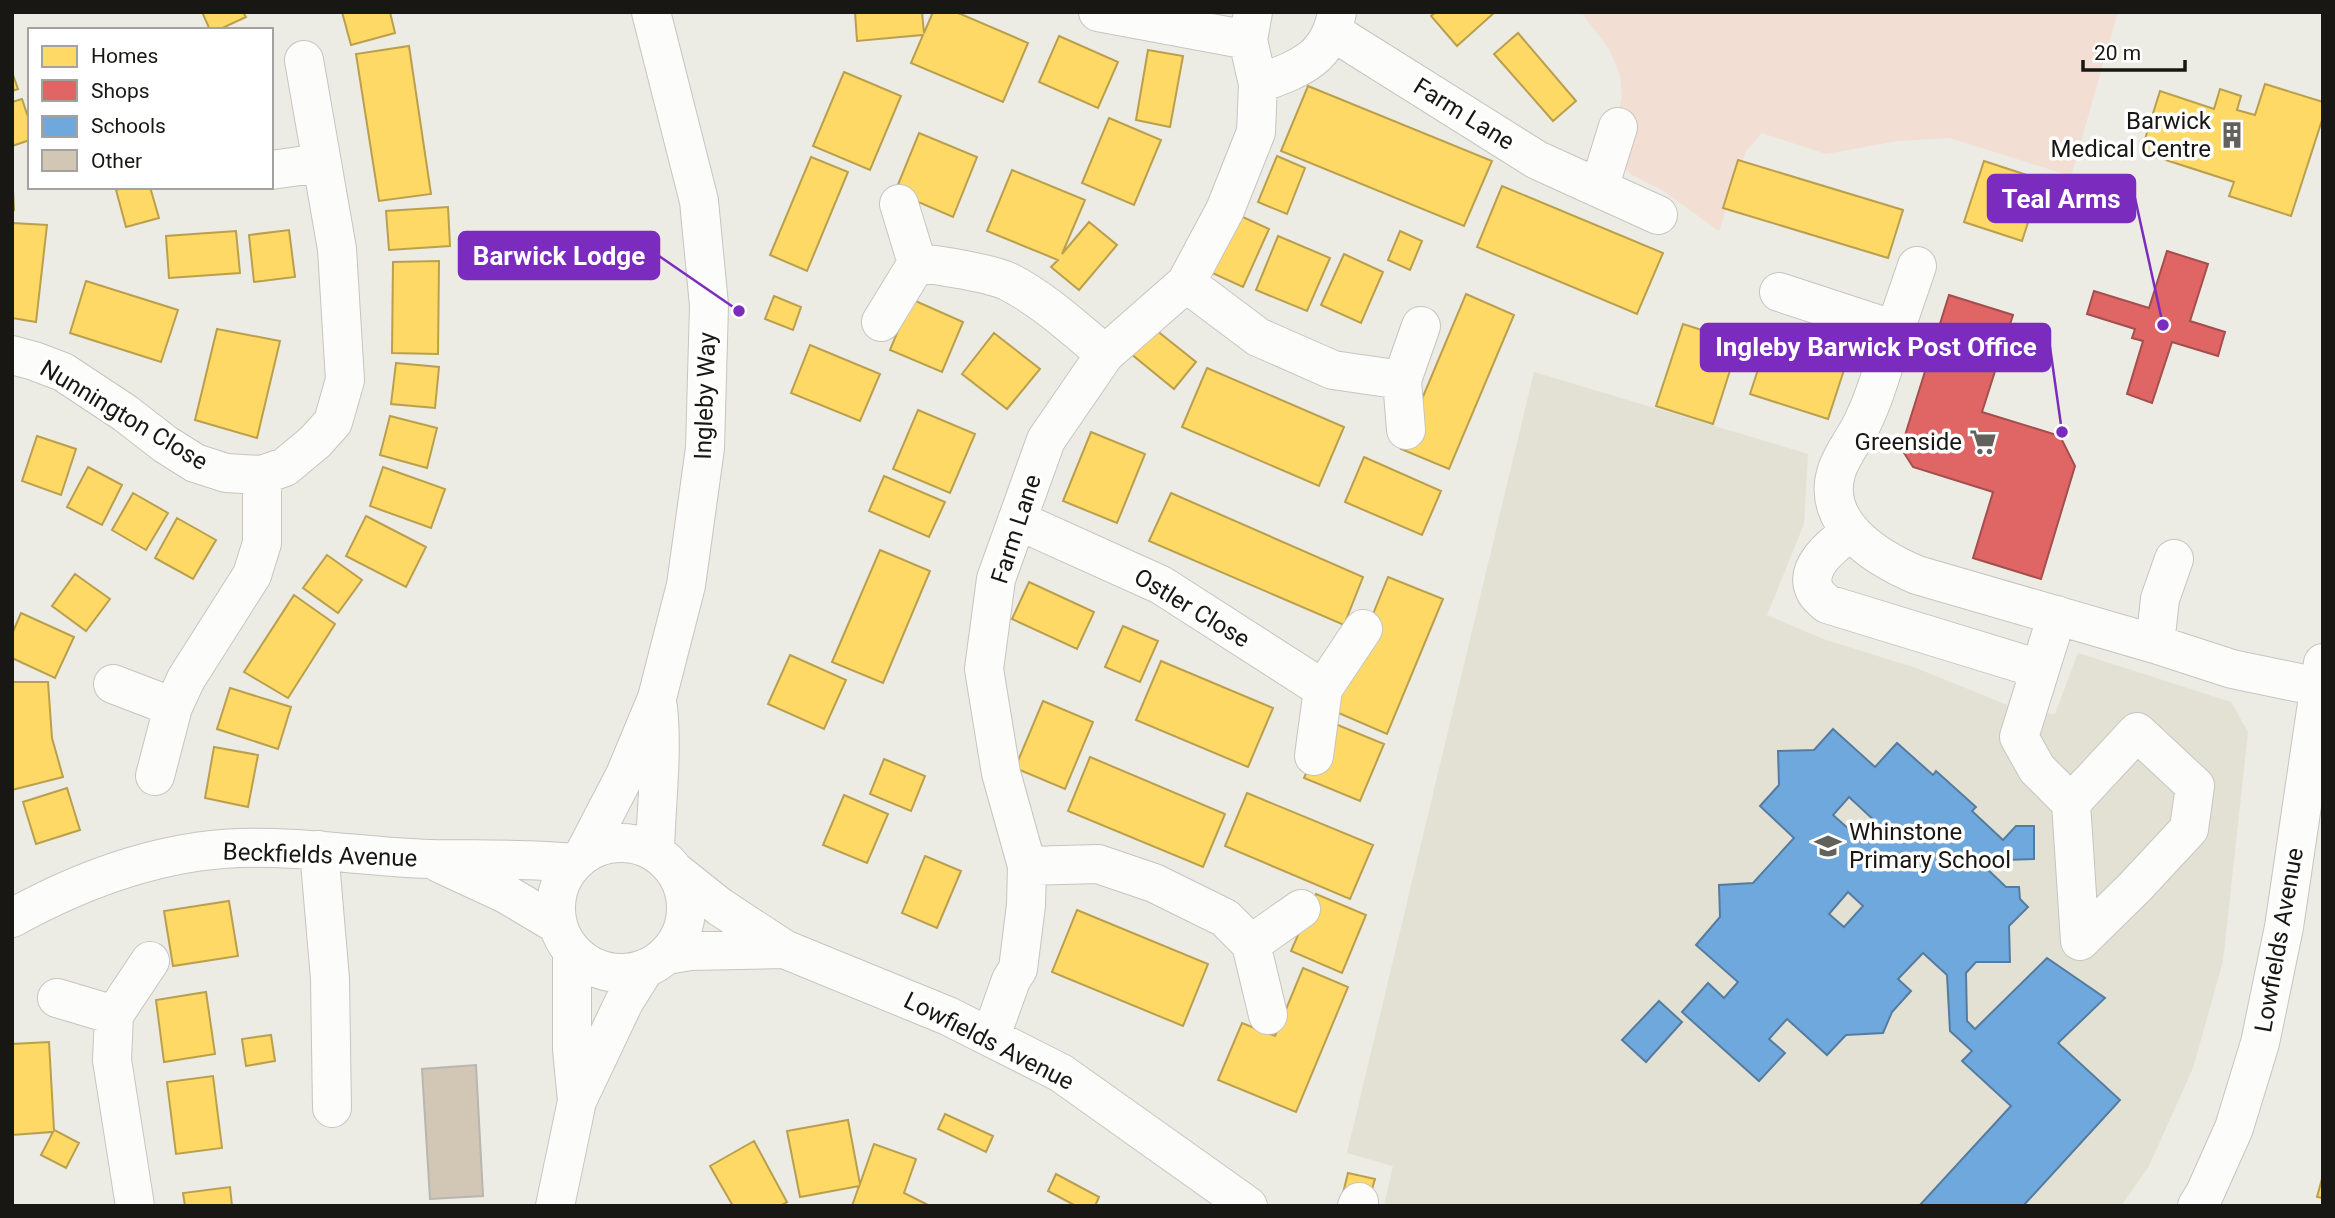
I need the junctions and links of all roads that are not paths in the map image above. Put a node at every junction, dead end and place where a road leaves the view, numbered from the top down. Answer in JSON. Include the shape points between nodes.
{"nodes":[{"id":1,"x":651,"y":12,"type":"edge"},
{"id":2,"x":1098,"y":12,"type":"edge"},
{"id":3,"x":1335,"y":22,"type":"edge"},
{"id":4,"x":1250,"y":26,"type":"edge"},
{"id":5,"x":304,"y":60,"type":"dead end"},
{"id":6,"x":1258,"y":84,"type":"junction"},
{"id":7,"x":1618,"y":127,"type":"dead end"},
{"id":8,"x":321,"y":163,"type":"junction"},
{"id":9,"x":273,"y":170,"type":"edge"},
{"id":10,"x":1599,"y":188,"type":"junction"},
{"id":11,"x":899,"y":204,"type":"dead end"},
{"id":12,"x":1658,"y":215,"type":"dead end"},
{"id":13,"x":917,"y":263,"type":"junction"},
{"id":14,"x":1917,"y":266,"type":"dead end"},
{"id":15,"x":1186,"y":283,"type":"junction"},
{"id":16,"x":1779,"y":292,"type":"dead end"},
{"id":17,"x":881,"y":322,"type":"dead end"},
{"id":18,"x":1421,"y":326,"type":"dead end"},
{"id":19,"x":1895,"y":330,"type":"junction"},
{"id":20,"x":1105,"y":354,"type":"junction"},
{"id":21,"x":12,"y":355,"type":"edge"},
{"id":22,"x":1402,"y":380,"type":"junction"},
{"id":23,"x":1406,"y":430,"type":"dead end"},
{"id":24,"x":262,"y":475,"type":"junction"},
{"id":25,"x":1017,"y":520,"type":"junction"},
{"id":26,"x":1850,"y":532,"type":"junction"},
{"id":27,"x":2175,"y":559,"type":"dead end"},
{"id":28,"x":2057,"y":615,"type":"junction"},
{"id":29,"x":1363,"y":629,"type":"dead end"},
{"id":30,"x":2155,"y":644,"type":"junction"},
{"id":31,"x":2039,"y":669,"type":"junction"},
{"id":32,"x":2321,"y":675,"type":"edge"},
{"id":33,"x":113,"y":684,"type":"dead end"},
{"id":34,"x":1323,"y":689,"type":"junction"},
{"id":35,"x":657,"y":698,"type":"junction"},
{"id":36,"x":173,"y":707,"type":"junction"},
{"id":37,"x":1314,"y":756,"type":"dead end"},
{"id":38,"x":155,"y":776,"type":"dead end"},
{"id":39,"x":2071,"y":803,"type":"junction"},
{"id":40,"x":319,"y":850,"type":"junction"},
{"id":41,"x":430,"y":859,"type":"junction"},
{"id":42,"x":579,"y":859,"type":"junction"},
{"id":43,"x":665,"y":862,"type":"junction"},
{"id":44,"x":1027,"y":866,"type":"junction"},
{"id":45,"x":1301,"y":909,"type":"dead end"},
{"id":46,"x":12,"y":918,"type":"edge"},
{"id":47,"x":565,"y":939,"type":"junction"},
{"id":48,"x":1251,"y":944,"type":"junction"},
{"id":49,"x":784,"y":949,"type":"junction"},
{"id":50,"x":150,"y":961,"type":"dead end"},
{"id":51,"x":656,"y":962,"type":"junction"},
{"id":52,"x":57,"y":998,"type":"dead end"},
{"id":53,"x":114,"y":1015,"type":"junction"},
{"id":54,"x":1268,"y":1015,"type":"dead end"},
{"id":55,"x":991,"y":1036,"type":"junction"},
{"id":56,"x":577,"y":1101,"type":"junction"},
{"id":57,"x":332,"y":1108,"type":"dead end"},
{"id":58,"x":135,"y":1206,"type":"edge"},
{"id":59,"x":555,"y":1206,"type":"edge"},
{"id":60,"x":1248,"y":1206,"type":"edge"},
{"id":61,"x":2197,"y":1206,"type":"edge"}],
"edges":[{"from":1,"to":35,"type":"street","name":"Ingleby Way","via":[[699,201],[709,305],[705,448],[686,585]]},
{"from":2,"to":4,"type":"street"},
{"from":3,"to":6,"type":"street","name":"Farm Lane","via":[[1323,49],[1293,70]]},
{"from":3,"to":10,"type":"street","name":"Farm Lane","via":[[1537,160]]},
{"from":4,"to":6,"type":"street","name":"Farm Lane"},
{"from":5,"to":8,"type":"street","name":"Nunnington Close"},
{"from":6,"to":15,"type":"street","name":"Farm Lane","via":[[1256,132],[1225,210]]},
{"from":7,"to":10,"type":"street"},
{"from":8,"to":9,"type":"street"},
{"from":8,"to":24,"type":"street","name":"Nunnington Close","via":[[337,249],[345,380],[332,422],[315,442],[285,467]]},
{"from":10,"to":12,"type":"street","name":"Farm Lane"},
{"from":11,"to":13,"type":"street"},
{"from":13,"to":17,"type":"street"},
{"from":13,"to":20,"type":"street","via":[[1007,281],[1056,313]]},
{"from":14,"to":19,"type":"street"},
{"from":15,"to":20,"type":"street","name":"Farm Lane"},
{"from":15,"to":22,"type":"street","via":[[1258,337],[1334,370]]},
{"from":16,"to":19,"type":"street"},
{"from":18,"to":22,"type":"street"},
{"from":19,"to":26,"type":"street","via":[[1866,416],[1838,469],[1834,487]]},
{"from":20,"to":25,"type":"street","name":"Farm Lane","via":[[1046,440]]},
{"from":21,"to":24,"type":"street","name":"Nunnington Close","via":[[63,372],[195,463],[226,473]]},
{"from":22,"to":23,"type":"street"},
{"from":24,"to":36,"type":"street","via":[[262,543],[252,576],[205,646]]},
{"from":25,"to":34,"type":"street","name":"Ostler Close","via":[[1161,584]]},
{"from":25,"to":44,"type":"street","name":"Farm Lane","via":[[996,579],[985,669],[1001,773]]},
{"from":26,"to":28,"type":"street","via":[[1889,562],[1917,575]]},
{"from":26,"to":31,"type":"street","via":[[1831,546],[1812,578],[1815,592],[1827,604]]},
{"from":27,"to":30,"type":"street","via":[[2160,599]]},
{"from":28,"to":30,"type":"street"},
{"from":28,"to":31,"type":"street"},
{"from":29,"to":34,"type":"street"},
{"from":30,"to":32,"type":"street","via":[[2232,669]]},
{"from":31,"to":39,"type":"street","via":[[2019,737],[2037,769]]},
{"from":32,"to":61,"type":"street","name":"Lowfields Avenue","via":[[2284,928],[2260,1043],[2234,1128]]},
{"from":33,"to":36,"type":"street"},
{"from":34,"to":37,"type":"street"},
{"from":35,"to":42,"type":"street","name":"Ingleby Way","via":[[625,775]]},
{"from":35,"to":43,"type":"street","name":"Ingleby Way","via":[[662,743],[656,797]]},
{"from":36,"to":38,"type":"street"},
{"from":39,"to":39,"type":"street","via":[[2076,872],[2080,941],[2189,829],[2196,786],[2137,732]]},
{"from":40,"to":41,"type":"street","name":"Beckfields Avenue"},
{"from":40,"to":46,"type":"street","name":"Beckfields Avenue","via":[[237,848],[179,856],[106,874]]},
{"from":40,"to":57,"type":"street","via":[[330,979]]},
{"from":41,"to":42,"type":"street","name":"Beckfields Avenue"},
{"from":41,"to":47,"type":"street","name":"Beckfields Avenue","via":[[506,894]]},
{"from":42,"to":43,"type":"street","via":[[607,844],[632,844]]},
{"from":42,"to":47,"type":"street","via":[[561,881],[556,903]]},
{"from":43,"to":49,"type":"street","name":"Lowfields Avenue","via":[[720,907]]},
{"from":43,"to":51,"type":"street","via":[[684,892],[686,915],[680,937]]},
{"from":44,"to":48,"type":"street","via":[[1098,864],[1154,884],[1225,918]]},
{"from":44,"to":55,"type":"street","name":"Farm Lane","via":[[1018,969]]},
{"from":45,"to":48,"type":"street"},
{"from":47,"to":51,"type":"street","via":[[593,968],[619,974]]},
{"from":47,"to":56,"type":"street"},
{"from":48,"to":54,"type":"street"},
{"from":49,"to":51,"type":"street","name":"Lowfields Avenue","via":[[690,951]]},
{"from":49,"to":55,"type":"street","name":"Lowfields Avenue"},
{"from":50,"to":53,"type":"street"},
{"from":51,"to":56,"type":"street","via":[[624,1002]]},
{"from":52,"to":53,"type":"street"},
{"from":53,"to":58,"type":"street","via":[[112,1060]]},
{"from":55,"to":60,"type":"street","name":"Lowfields Avenue","via":[[1061,1073]]},
{"from":56,"to":59,"type":"street"}]}
